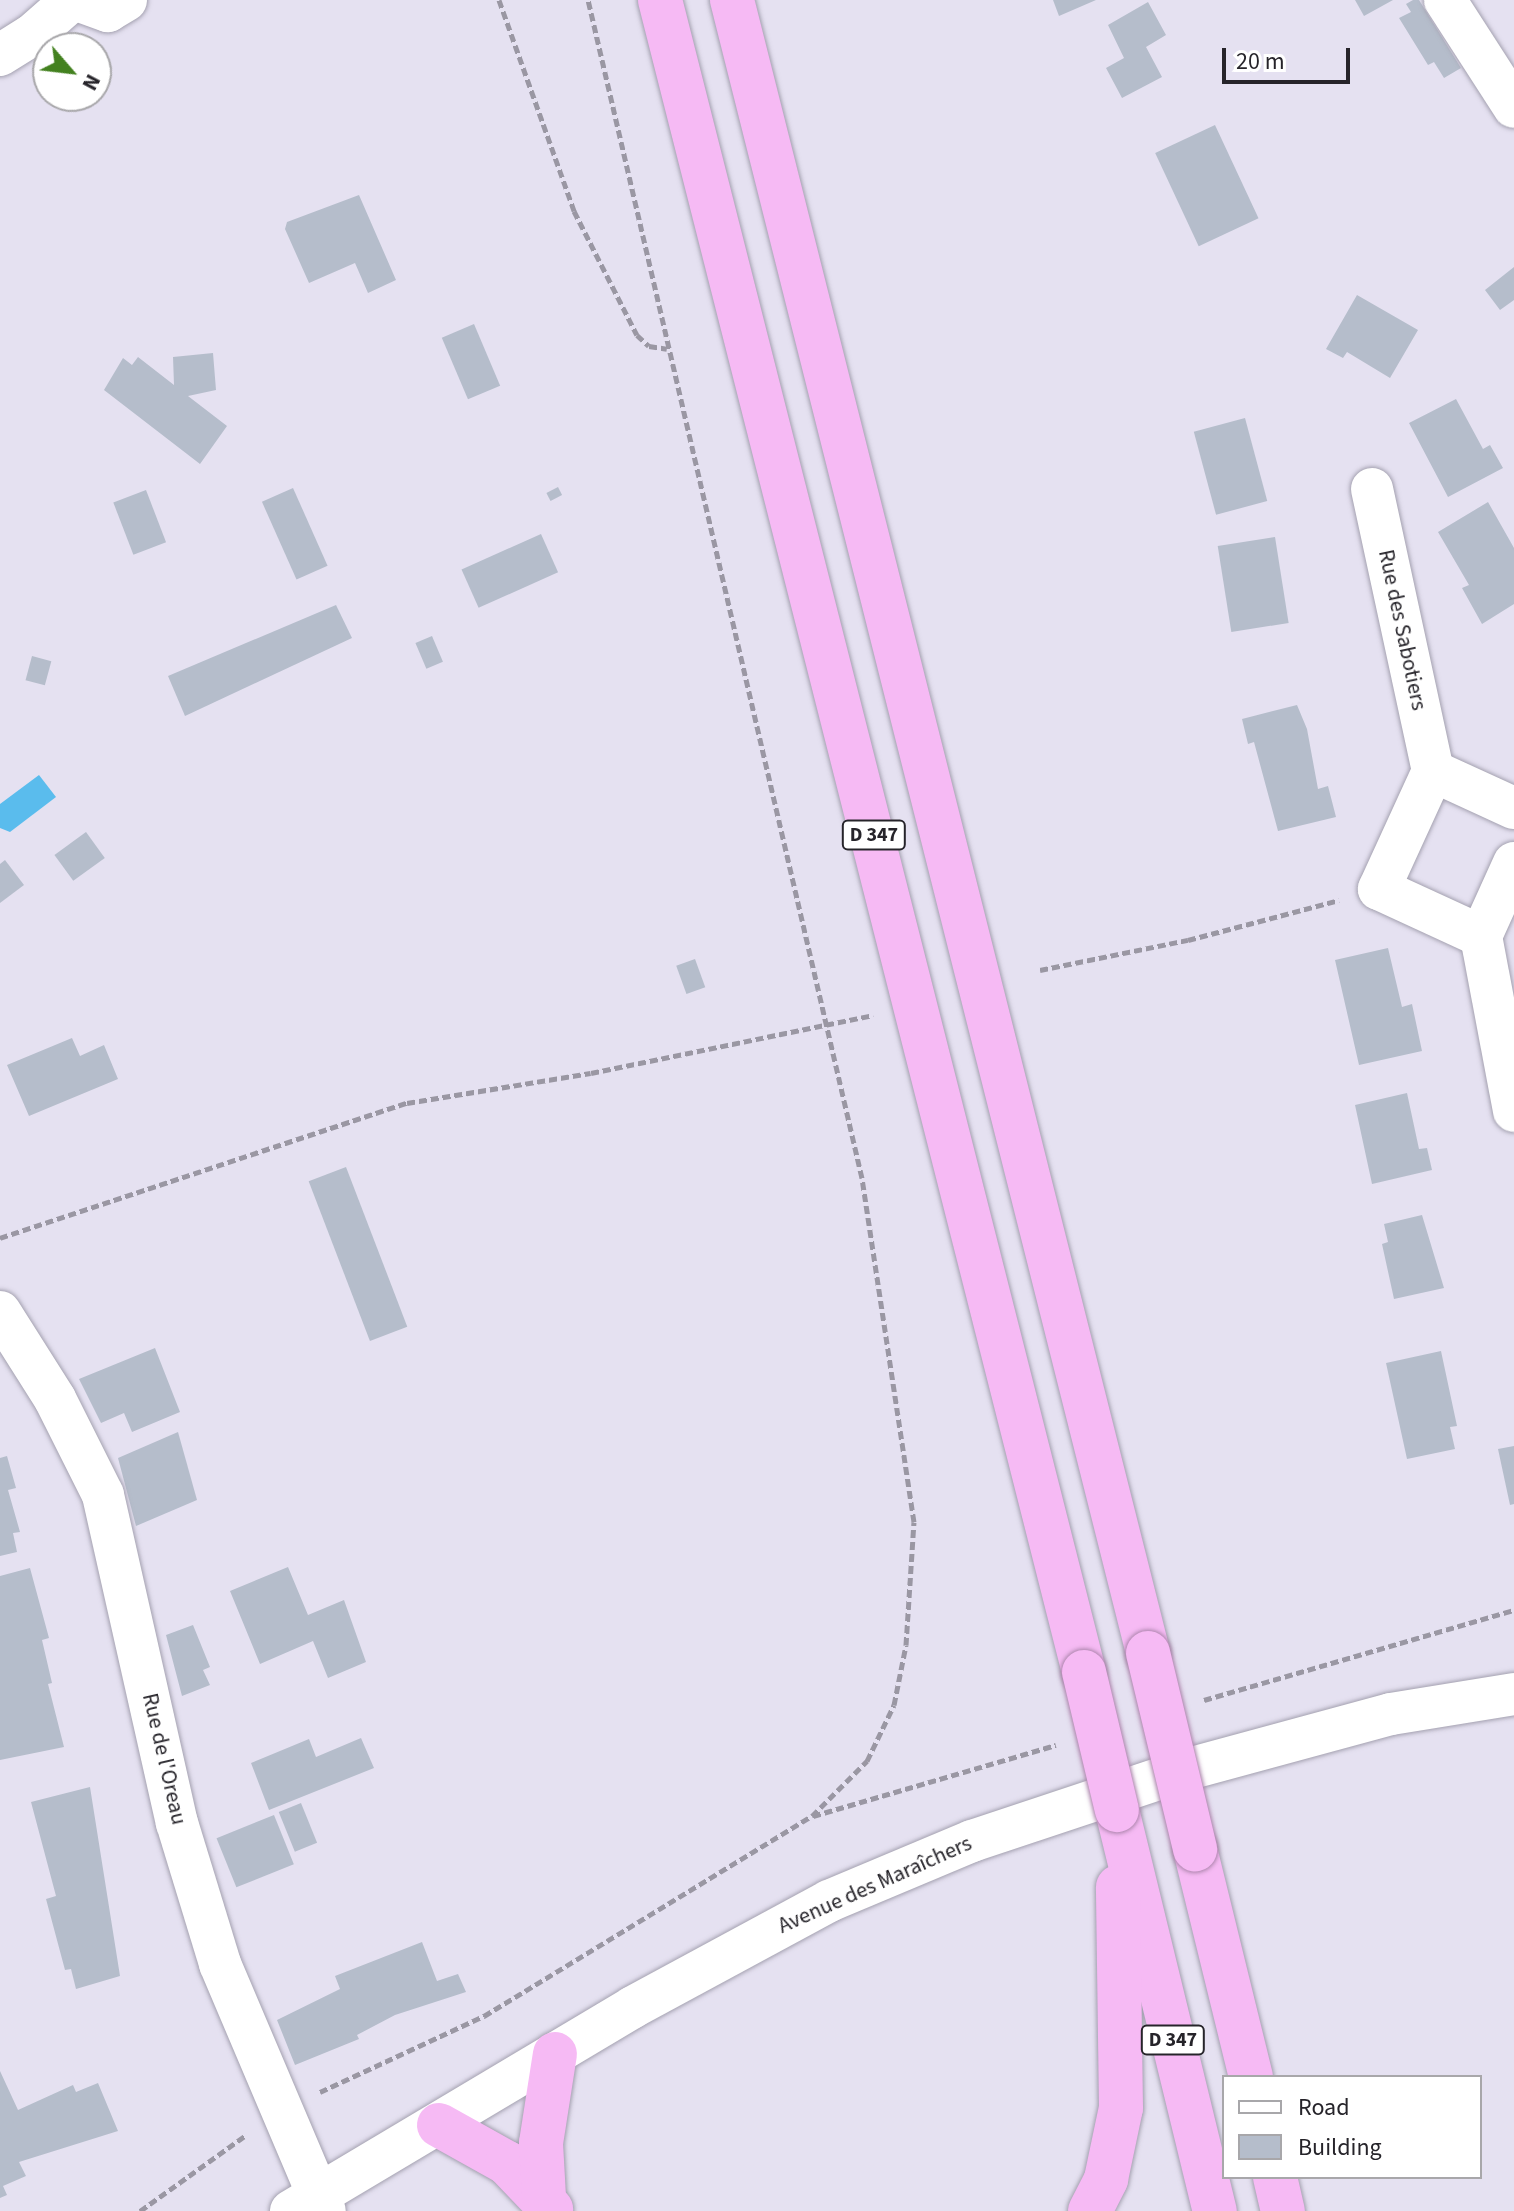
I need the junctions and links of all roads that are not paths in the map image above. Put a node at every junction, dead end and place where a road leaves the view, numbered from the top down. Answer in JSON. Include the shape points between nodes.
{"nodes":[{"id":1,"x":74,"y":0,"type":"edge"},
{"id":2,"x":126,"y":0,"type":"edge"},
{"id":3,"x":660,"y":0,"type":"edge"},
{"id":4,"x":732,"y":0,"type":"edge"},
{"id":5,"x":1445,"y":0,"type":"edge"},
{"id":6,"x":0,"y":55,"type":"edge"},
{"id":7,"x":1514,"y":107,"type":"edge"},
{"id":8,"x":1372,"y":489,"type":"dead end"},
{"id":9,"x":1433,"y":771,"type":"junction"},
{"id":10,"x":1514,"y":808,"type":"edge"},
{"id":11,"x":1514,"y":863,"type":"edge"},
{"id":12,"x":1481,"y":936,"type":"junction"},
{"id":13,"x":1514,"y":1111,"type":"edge"},
{"id":14,"x":0,"y":1312,"type":"edge"},
{"id":15,"x":1514,"y":1694,"type":"edge"},
{"id":16,"x":1125,"y":1870,"type":"junction"},
{"id":17,"x":555,"y":2054,"type":"junction"},
{"id":18,"x":1251,"y":2075,"type":"edge"},
{"id":19,"x":439,"y":2125,"type":"junction"},
{"id":20,"x":1275,"y":2179,"type":"edge"},
{"id":21,"x":548,"y":2204,"type":"edge"},
{"id":22,"x":311,"y":2206,"type":"edge"},
{"id":23,"x":1090,"y":2211,"type":"edge"},
{"id":24,"x":1215,"y":2211,"type":"edge"},
{"id":25,"x":1283,"y":2211,"type":"edge"}],
"edges":[{"from":1,"to":2,"type":"street","via":[[108,11]]},
{"from":1,"to":6,"type":"street"},
{"from":3,"to":16,"type":"highway","number":"D 347","bridge":true,"via":[[1084,1672],[1117,1810]]},
{"from":4,"to":18,"type":"highway","number":"D 347","bridge":true},
{"from":5,"to":7,"type":"street"},
{"from":8,"to":9,"type":"street","name":"Rue des Sabotiers"},
{"from":9,"to":10,"type":"street"},
{"from":9,"to":12,"type":"street","via":[[1379,889]]},
{"from":11,"to":12,"type":"street"},
{"from":12,"to":13,"type":"street"},
{"from":14,"to":22,"type":"street","name":"Rue de l'Oreau","via":[[55,1399],[103,1495],[177,1823],[220,1964],[280,2110]]},
{"from":15,"to":17,"type":"street","name":"Avenue des Maraîchers","via":[[1447,1701],[1320,1731],[972,1841],[829,1901]]},
{"from":16,"to":23,"type":"highway","via":[[1121,2108],[1106,2179]]},
{"from":16,"to":24,"type":"highway","number":"D 347"},
{"from":17,"to":19,"type":"street","name":"Avenue des Maraîchers"},
{"from":17,"to":21,"type":"highway","via":[[541,2143]]},
{"from":19,"to":21,"type":"highway","via":[[507,2163]]},
{"from":19,"to":22,"type":"street","name":"Avenue des Maraîchers"},
{"from":20,"to":25,"type":"highway"}]}
